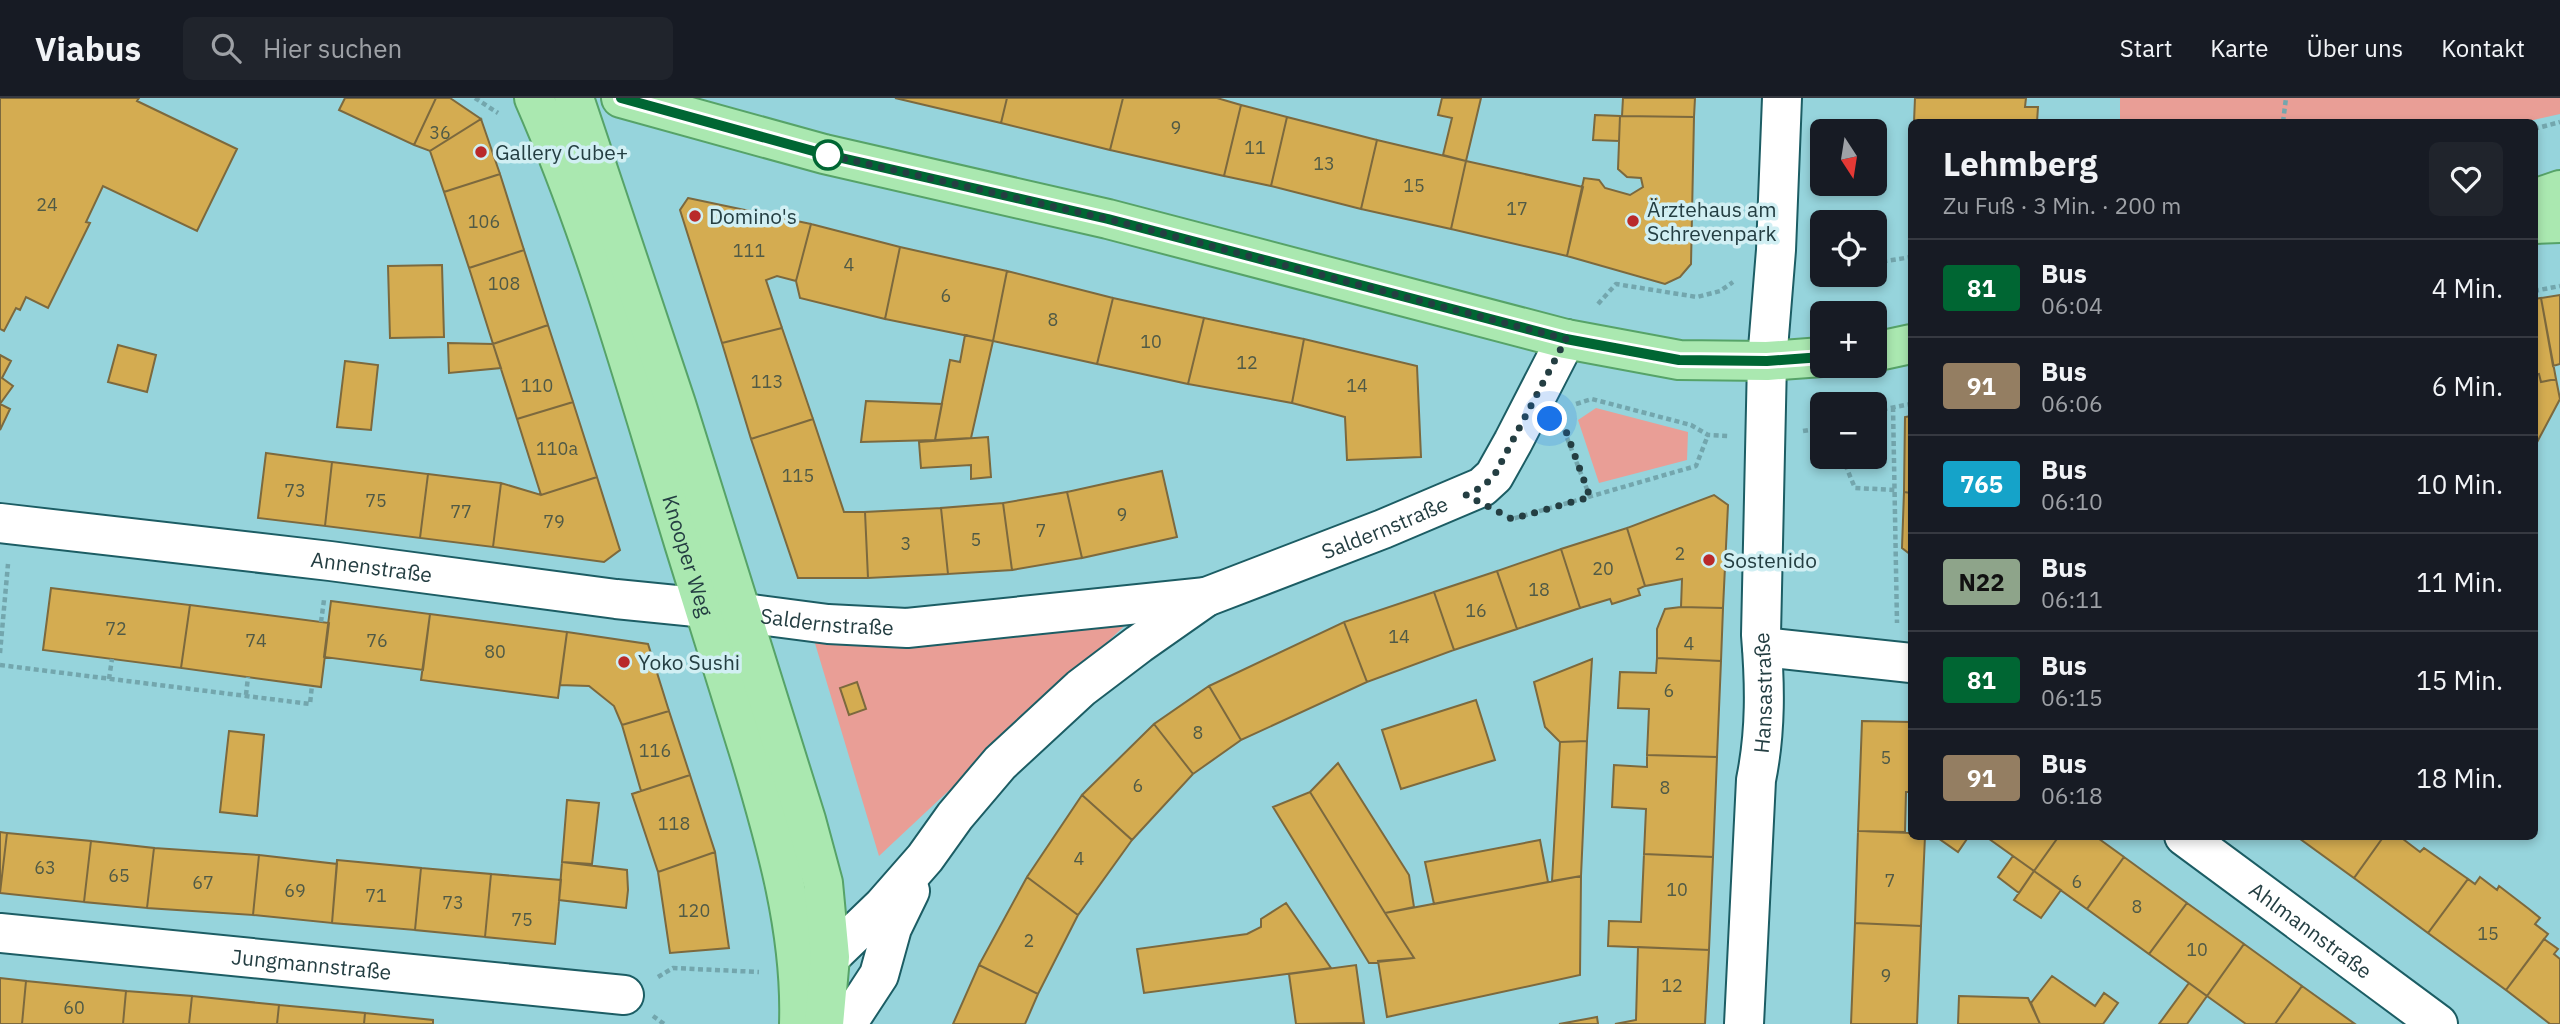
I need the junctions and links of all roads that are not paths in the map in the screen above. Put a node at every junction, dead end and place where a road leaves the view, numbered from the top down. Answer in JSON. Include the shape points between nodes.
{"nodes":[{"id":1,"x":534,"y":98,"type":"edge"},
{"id":2,"x":574,"y":98,"type":"edge"},
{"id":3,"x":621,"y":98,"type":"edge"},
{"id":4,"x":1782,"y":98,"type":"edge"},
{"id":5,"x":2560,"y":190,"type":"edge"},
{"id":6,"x":2538,"y":198,"type":"edge"},
{"id":7,"x":2560,"y":223,"type":"edge"},
{"id":8,"x":2538,"y":224,"type":"edge"},
{"id":9,"x":1566,"y":339,"type":"junction"},
{"id":10,"x":1908,"y":345,"type":"edge"},
{"id":11,"x":1887,"y":349,"type":"edge"},
{"id":12,"x":1810,"y":359,"type":"edge"},
{"id":13,"x":1767,"y":361,"type":"junction"},
{"id":14,"x":6,"y":524,"type":"edge"},
{"id":15,"x":1206,"y":597,"type":"junction"},
{"id":16,"x":724,"y":610,"type":"junction"},
{"id":17,"x":1762,"y":647,"type":"junction"},
{"id":18,"x":1905,"y":662,"type":"edge"},
{"id":19,"x":2189,"y":840,"type":"edge"},
{"id":20,"x":925,"y":858,"type":"junction"},
{"id":21,"x":0,"y":933,"type":"edge"},
{"id":22,"x":814,"y":965,"type":"junction"},
{"id":23,"x":624,"y":995,"type":"road end"},
{"id":24,"x":799,"y":1024,"type":"edge"},
{"id":25,"x":824,"y":1024,"type":"edge"},
{"id":26,"x":848,"y":1024,"type":"edge"},
{"id":27,"x":1744,"y":1024,"type":"edge"},
{"id":28,"x":2438,"y":1024,"type":"edge"}],
"edges":[{"from":1,"to":16,"type":"main road","name":"Knooper Weg","via":[[562,162]]},
{"from":2,"to":16,"type":"main road","name":"Knooper Weg","via":[[676,404]]},
{"from":3,"to":9,"type":"main road","via":[[824,154],[1108,219]]},
{"from":4,"to":13,"type":"street","name":"Hansastraße"},
{"from":5,"to":6,"type":"main road"},
{"from":7,"to":8,"type":"main road"},
{"from":9,"to":13,"type":"main road","via":[[1679,360]]},
{"from":9,"to":15,"type":"street","name":"Saldernstraße","via":[[1494,476],[1482,487]]},
{"from":10,"to":11,"type":"main road"},
{"from":12,"to":13,"type":"main road"},
{"from":13,"to":17,"type":"street","name":"Hansastraße"},
{"from":14,"to":16,"type":"street","name":"Annenstraße"},
{"from":15,"to":16,"type":"street","name":"Saldernstraße","via":[[907,628],[828,624]]},
{"from":15,"to":20,"type":"street","name":"Saldernstraße","via":[[1091,680],[1000,763]]},
{"from":16,"to":22,"type":"main road","name":"Knooper Weg","via":[[806,820],[823,883]]},
{"from":17,"to":18,"type":"street"},
{"from":17,"to":27,"type":"street","name":"Hansastraße","via":[[1763,747],[1756,780]]},
{"from":19,"to":28,"type":"street","name":"Ahlmannstraße"},
{"from":20,"to":22,"type":"street","name":"Saldernstraße","via":[[882,907]]},
{"from":20,"to":26,"type":"street","name":"Saldernstraße","via":[[892,928],[879,975]]},
{"from":21,"to":23,"type":"street","name":"Jungmannstraße"},
{"from":22,"to":24,"type":"main road","name":"Knooper Weg"},
{"from":22,"to":25,"type":"main road","name":"Knooper Weg"}]}
